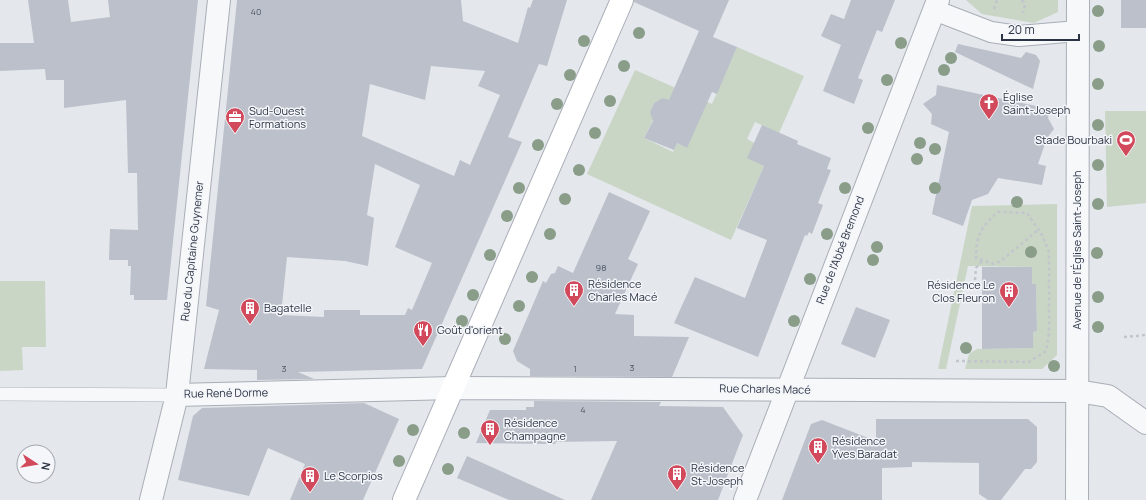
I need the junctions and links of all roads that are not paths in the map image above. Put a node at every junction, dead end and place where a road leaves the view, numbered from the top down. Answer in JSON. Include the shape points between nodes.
{"nodes":[{"id":1,"x":219,"y":0,"type":"edge"},
{"id":2,"x":622,"y":0,"type":"edge"},
{"id":3,"x":1078,"y":0,"type":"edge"},
{"id":4,"x":936,"y":5,"type":"edge"},
{"id":5,"x":1078,"y":32,"type":"junction"},
{"id":6,"x":453,"y":388,"type":"junction"},
{"id":7,"x":787,"y":389,"type":"junction"},
{"id":8,"x":1077,"y":391,"type":"junction"},
{"id":9,"x":0,"y":394,"type":"edge"},
{"id":10,"x":177,"y":394,"type":"junction"},
{"id":11,"x":1146,"y":423,"type":"edge"},
{"id":12,"x":151,"y":500,"type":"edge"},
{"id":13,"x":404,"y":500,"type":"edge"},
{"id":14,"x":745,"y":500,"type":"edge"},
{"id":15,"x":1077,"y":500,"type":"edge"}],
"edges":[{"from":1,"to":10,"type":"street","name":"Rue du Capitaine Guynemer"},
{"from":2,"to":6,"type":"main road"},
{"from":3,"to":5,"type":"street","name":"Avenue de l'Église Saint-Joseph"},
{"from":4,"to":5,"type":"street","via":[[991,32],[1019,36]]},
{"from":4,"to":7,"type":"street","name":"Rue de l'Abbé Bremond"},
{"from":5,"to":8,"type":"street","name":"Avenue de l'Église Saint-Joseph"},
{"from":6,"to":7,"type":"street","name":"Rue Charles Macé"},
{"from":6,"to":10,"type":"street","name":"Rue René Dorme"},
{"from":6,"to":13,"type":"main road"},
{"from":7,"to":8,"type":"street","name":"Rue Charles Macé"},
{"from":7,"to":14,"type":"street","name":"Rue de l'Abbé Bremond"},
{"from":8,"to":11,"type":"street","name":"Rue Charles Macé","via":[[1108,396]]},
{"from":8,"to":15,"type":"street","name":"Avenue de l'Église Saint-Joseph"},
{"from":9,"to":10,"type":"lane","name":"Rue René Dorme"},
{"from":10,"to":12,"type":"street","name":"Rue du Capitaine Guynemer"}]}
